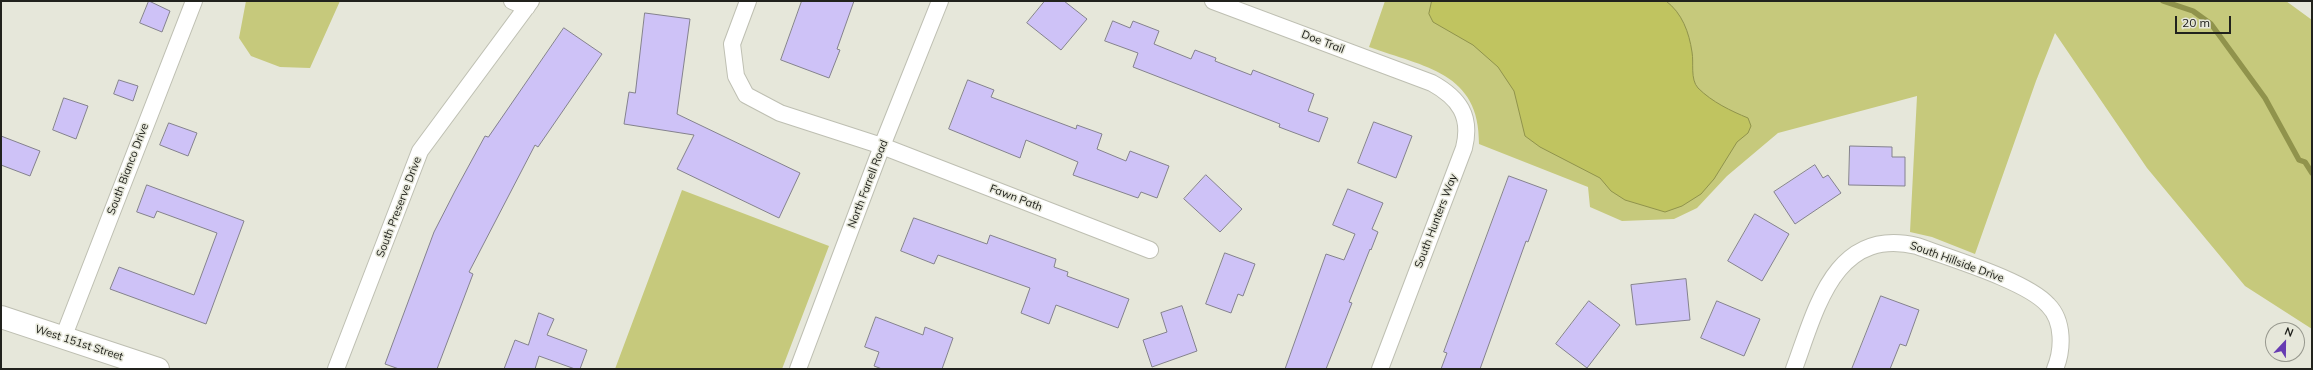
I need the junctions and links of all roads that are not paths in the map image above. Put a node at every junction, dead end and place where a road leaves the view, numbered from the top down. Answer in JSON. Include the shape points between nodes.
{"nodes":[{"id":1,"x":194,"y":1,"type":"edge"},
{"id":2,"x":512,"y":1,"type":"edge"},
{"id":3,"x":748,"y":1,"type":"edge"},
{"id":4,"x":940,"y":1,"type":"edge"},
{"id":5,"x":1213,"y":1,"type":"edge"},
{"id":6,"x":529,"y":4,"type":"edge"},
{"id":7,"x":1245,"y":6,"type":"edge"},
{"id":8,"x":1432,"y":83,"type":"joint"},
{"id":9,"x":882,"y":146,"type":"junction"},
{"id":10,"x":1150,"y":250,"type":"dead end"},
{"id":11,"x":1,"y":318,"type":"edge"},
{"id":12,"x":63,"y":338,"type":"junction"},
{"id":13,"x":158,"y":369,"type":"edge"},
{"id":14,"x":336,"y":369,"type":"edge"},
{"id":15,"x":798,"y":369,"type":"edge"},
{"id":16,"x":1380,"y":369,"type":"edge"},
{"id":17,"x":1794,"y":369,"type":"edge"},
{"id":18,"x":2055,"y":369,"type":"edge"}],
"edges":[{"from":1,"to":12,"type":"street","name":"South Bianco Drive"},
{"from":2,"to":6,"type":"street"},
{"from":3,"to":9,"type":"street","via":[[732,44],[736,76],[746,95],[780,113]]},
{"from":4,"to":9,"type":"street","name":"North Farrell Road"},
{"from":5,"to":7,"type":"street","name":"Doe Trail"},
{"from":6,"to":14,"type":"street","name":"South Preserve Drive","via":[[420,151]]},
{"from":7,"to":8,"type":"street","name":"Doe Trail"},
{"from":8,"to":16,"type":"street","name":"South Hunters Way","via":[[1457,101],[1465,119],[1467,136]]},
{"from":9,"to":10,"type":"street","name":"Fawn Path"},
{"from":9,"to":15,"type":"street","name":"North Farrell Road"},
{"from":11,"to":12,"type":"street","name":"West 151st Street"},
{"from":12,"to":13,"type":"street","name":"West 151st Street"},
{"from":17,"to":18,"type":"street","name":"South Hillside Drive","via":[[1820,300],[1837,270],[1859,251],[1876,244],[1898,241],[2030,290],[2049,305],[2058,324],[2061,341]]}]}
